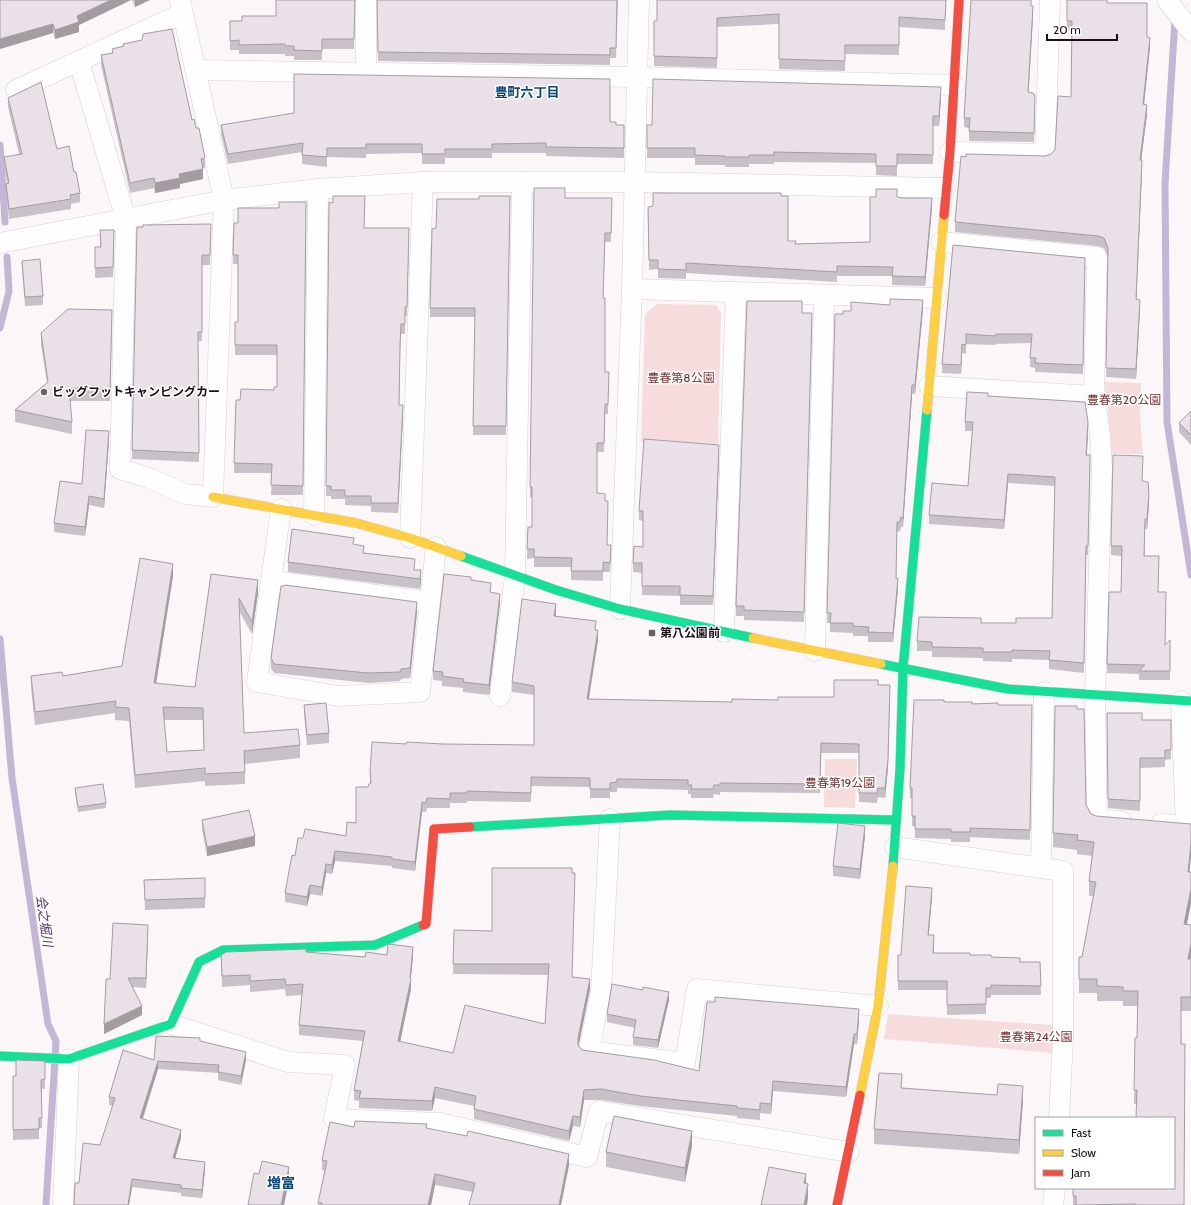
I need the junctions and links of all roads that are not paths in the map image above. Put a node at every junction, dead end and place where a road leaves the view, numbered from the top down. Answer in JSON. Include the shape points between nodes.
{"nodes":[{"id":1,"x":366,"y":0,"type":"edge"},
{"id":2,"x":639,"y":0,"type":"edge"},
{"id":3,"x":959,"y":0,"type":"edge"},
{"id":4,"x":1050,"y":0,"type":"edge"},
{"id":5,"x":1167,"y":0,"type":"edge"},
{"id":6,"x":181,"y":7,"type":"edge"},
{"id":7,"x":1191,"y":31,"type":"edge"},
{"id":8,"x":79,"y":61,"type":"junction"},
{"id":9,"x":195,"y":70,"type":"junction"},
{"id":10,"x":366,"y":72,"type":"junction"},
{"id":11,"x":638,"y":76,"type":"junction"},
{"id":12,"x":954,"y":85,"type":"junction"},
{"id":13,"x":16,"y":90,"type":"dead end"},
{"id":14,"x":950,"y":152,"type":"junction"},
{"id":15,"x":423,"y":182,"type":"junction"},
{"id":16,"x":522,"y":182,"type":"junction"},
{"id":17,"x":634,"y":182,"type":"junction"},
{"id":18,"x":945,"y":188,"type":"junction"},
{"id":19,"x":318,"y":189,"type":"junction"},
{"id":20,"x":224,"y":200,"type":"junction"},
{"id":21,"x":126,"y":220,"type":"junction"},
{"id":22,"x":941,"y":242,"type":"junction"},
{"id":23,"x":0,"y":243,"type":"edge"},
{"id":24,"x":632,"y":289,"type":"junction"},
{"id":25,"x":736,"y":292,"type":"junction"},
{"id":26,"x":824,"y":295,"type":"junction"},
{"id":27,"x":936,"y":298,"type":"junction"},
{"id":28,"x":929,"y":386,"type":"junction"},
{"id":29,"x":1094,"y":396,"type":"junction"},
{"id":30,"x":213,"y":498,"type":"junction"},
{"id":31,"x":281,"y":510,"type":"junction"},
{"id":32,"x":314,"y":515,"type":"junction"},
{"id":33,"x":410,"y":538,"type":"junction"},
{"id":34,"x":436,"y":547,"type":"junction"},
{"id":35,"x":515,"y":576,"type":"junction"},
{"id":36,"x":272,"y":581,"type":"junction"},
{"id":37,"x":430,"y":602,"type":"junction"},
{"id":38,"x":620,"y":609,"type":"junction"},
{"id":39,"x":724,"y":632,"type":"junction"},
{"id":40,"x":815,"y":651,"type":"junction"},
{"id":41,"x":903,"y":668,"type":"junction"},
{"id":42,"x":1044,"y":692,"type":"junction"},
{"id":43,"x":500,"y":696,"type":"dead end"},
{"id":44,"x":1095,"y":696,"type":"junction"},
{"id":45,"x":1186,"y":701,"type":"edge"},
{"id":46,"x":610,"y":819,"type":"junction"},
{"id":47,"x":894,"y":820,"type":"junction"},
{"id":48,"x":895,"y":846,"type":"junction"},
{"id":49,"x":1041,"y":868,"type":"junction"},
{"id":50,"x":878,"y":1006,"type":"junction"},
{"id":51,"x":172,"y":1024,"type":"junction"},
{"id":52,"x":0,"y":1056,"type":"edge"},
{"id":53,"x":68,"y":1059,"type":"junction"},
{"id":54,"x":1059,"y":1117,"type":"edge"},
{"id":55,"x":849,"y":1152,"type":"junction"},
{"id":56,"x":1055,"y":1189,"type":"edge"},
{"id":57,"x":63,"y":1205,"type":"edge"},
{"id":58,"x":837,"y":1205,"type":"edge"},
{"id":59,"x":1053,"y":1205,"type":"edge"}],
"edges":[{"from":1,"to":10,"type":"street"},
{"from":2,"to":11,"type":"street"},
{"from":3,"to":12,"type":"street"},
{"from":4,"to":14,"type":"street","via":[[1045,154]]},
{"from":5,"to":7,"type":"street"},
{"from":6,"to":8,"type":"street"},
{"from":6,"to":9,"type":"street"},
{"from":8,"to":13,"type":"street"},
{"from":8,"to":21,"type":"street"},
{"from":9,"to":10,"type":"street"},
{"from":9,"to":20,"type":"street"},
{"from":10,"to":11,"type":"street"},
{"from":11,"to":12,"type":"street"},
{"from":11,"to":17,"type":"street"},
{"from":12,"to":14,"type":"street"},
{"from":14,"to":18,"type":"street"},
{"from":15,"to":16,"type":"street"},
{"from":15,"to":19,"type":"street"},
{"from":15,"to":33,"type":"street"},
{"from":16,"to":17,"type":"street"},
{"from":16,"to":35,"type":"street"},
{"from":17,"to":18,"type":"street"},
{"from":17,"to":24,"type":"street"},
{"from":18,"to":22,"type":"street"},
{"from":19,"to":20,"type":"street"},
{"from":19,"to":32,"type":"street"},
{"from":20,"to":21,"type":"street"},
{"from":20,"to":30,"type":"street"},
{"from":21,"to":23,"type":"street"},
{"from":21,"to":30,"type":"street","via":[[120,469],[149,478],[185,494]]},
{"from":22,"to":27,"type":"street"},
{"from":22,"to":29,"type":"street","via":[[1097,257]]},
{"from":24,"to":25,"type":"street"},
{"from":24,"to":38,"type":"street"},
{"from":25,"to":26,"type":"street"},
{"from":25,"to":39,"type":"street"},
{"from":26,"to":27,"type":"street"},
{"from":26,"to":40,"type":"street"},
{"from":27,"to":28,"type":"street"},
{"from":28,"to":29,"type":"street"},
{"from":28,"to":41,"type":"street"},
{"from":29,"to":44,"type":"street","via":[[1102,467]]},
{"from":30,"to":31,"type":"street"},
{"from":31,"to":32,"type":"street"},
{"from":31,"to":36,"type":"street"},
{"from":32,"to":33,"type":"street","via":[[356,523]]},
{"from":33,"to":34,"type":"street"},
{"from":34,"to":35,"type":"street"},
{"from":34,"to":37,"type":"street"},
{"from":35,"to":38,"type":"street"},
{"from":35,"to":43,"type":"street"},
{"from":36,"to":37,"type":"street"},
{"from":36,"to":37,"type":"street","via":[[257,682],[338,696],[420,692]]},
{"from":38,"to":39,"type":"street"},
{"from":39,"to":40,"type":"street"},
{"from":40,"to":41,"type":"street"},
{"from":41,"to":42,"type":"street","via":[[981,685]]},
{"from":41,"to":47,"type":"street","via":[[900,769]]},
{"from":42,"to":44,"type":"street"},
{"from":42,"to":49,"type":"street"},
{"from":44,"to":45,"type":"street"},
{"from":44,"to":45,"type":"street","via":[[1097,819],[1186,826]]},
{"from":46,"to":47,"type":"street","via":[[670,816]]},
{"from":46,"to":50,"type":"street","via":[[601,991],[589,1051],[685,1063],[697,989]]},
{"from":46,"to":51,"type":"street","via":[[434,829],[426,924],[375,945],[222,950],[198,962]]},
{"from":47,"to":48,"type":"street"},
{"from":48,"to":49,"type":"street"},
{"from":48,"to":50,"type":"street"},
{"from":49,"to":54,"type":"street","via":[[1063,871],[1063,1039]]},
{"from":50,"to":55,"type":"street"},
{"from":51,"to":53,"type":"street"},
{"from":51,"to":55,"type":"street","via":[[288,1062],[345,1065],[334,1119],[440,1123],[587,1157],[599,1111]]},
{"from":52,"to":53,"type":"street"},
{"from":53,"to":57,"type":"street"},
{"from":55,"to":58,"type":"street"},
{"from":56,"to":59,"type":"street"}]}
